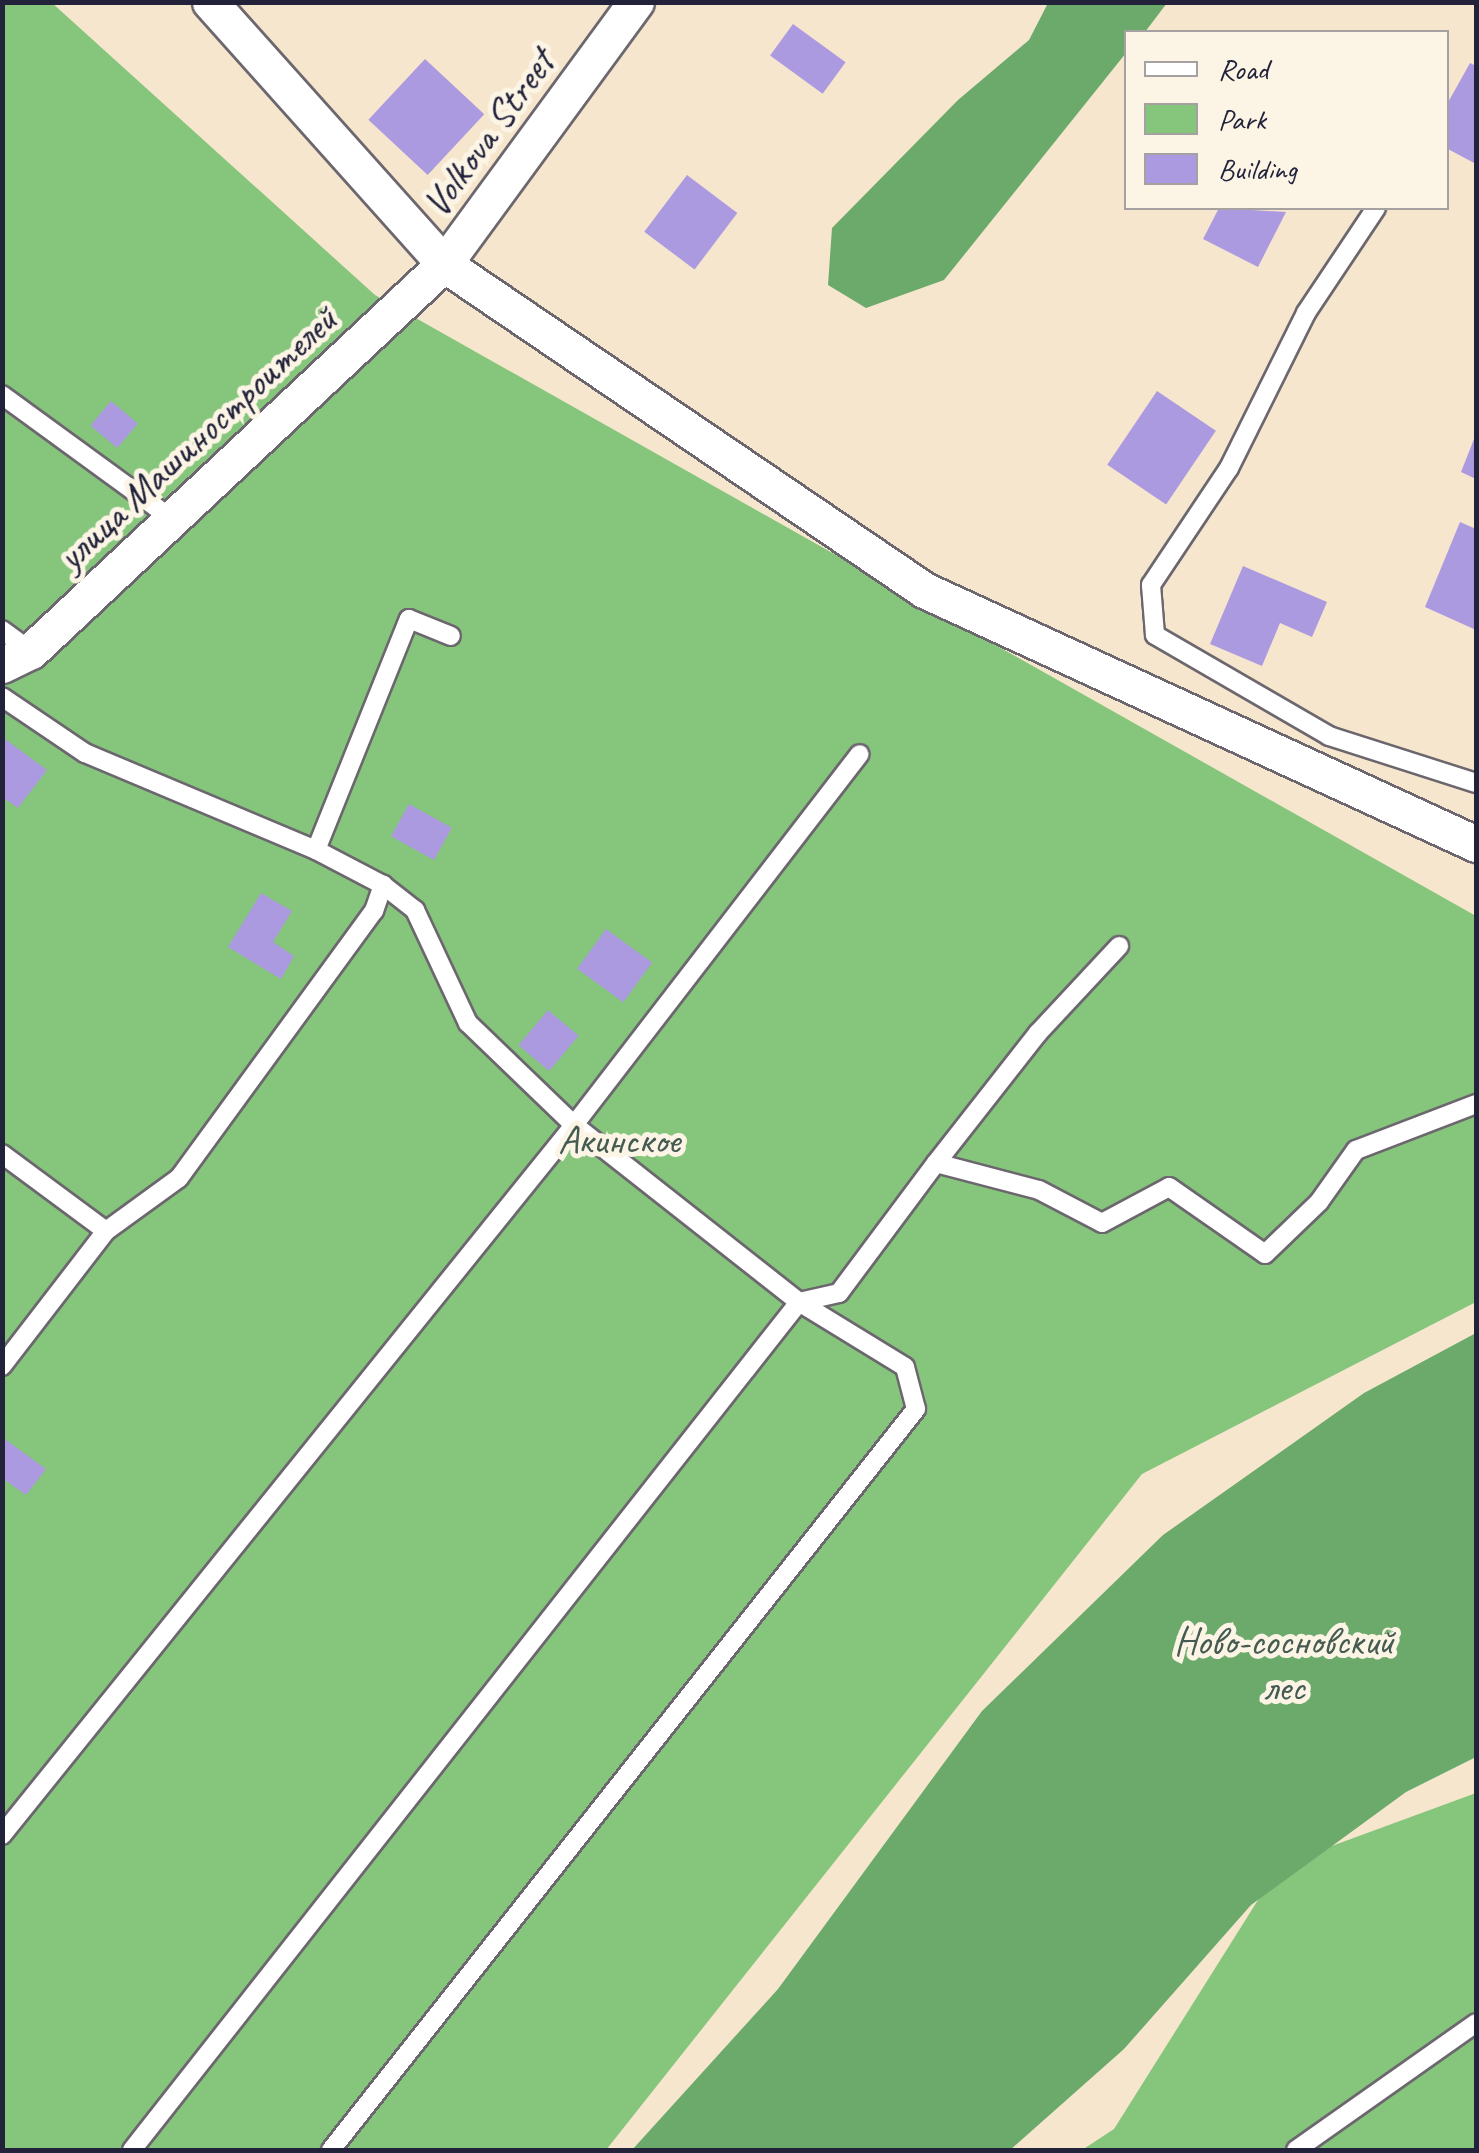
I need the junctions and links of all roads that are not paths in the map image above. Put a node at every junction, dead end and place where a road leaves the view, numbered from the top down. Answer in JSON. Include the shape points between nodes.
{"nodes":[{"id":1,"x":210,"y":2,"type":"edge"},
{"id":2,"x":636,"y":2,"type":"edge"},
{"id":3,"x":1375,"y":210,"type":"edge"},
{"id":4,"x":444,"y":264,"type":"junction"},
{"id":5,"x":2,"y":395,"type":"edge"},
{"id":6,"x":172,"y":519,"type":"junction"},
{"id":7,"x":2,"y":630,"type":"edge"},
{"id":8,"x":451,"y":636,"type":"dead end"},
{"id":9,"x":17,"y":658,"type":"edge"},
{"id":10,"x":2,"y":697,"type":"edge"},
{"id":11,"x":860,"y":754,"type":"dead end"},
{"id":12,"x":1476,"y":784,"type":"edge"},
{"id":13,"x":1476,"y":844,"type":"edge"},
{"id":14,"x":316,"y":850,"type":"junction"},
{"id":15,"x":383,"y":885,"type":"junction"},
{"id":16,"x":1120,"y":946,"type":"dead end"},
{"id":17,"x":1476,"y":1104,"type":"edge"},
{"id":18,"x":574,"y":1125,"type":"junction"},
{"id":19,"x":2,"y":1154,"type":"edge"},
{"id":20,"x":936,"y":1163,"type":"junction"},
{"id":21,"x":106,"y":1231,"type":"junction"},
{"id":22,"x":799,"y":1302,"type":"junction"},
{"id":23,"x":2,"y":1366,"type":"edge"},
{"id":24,"x":2,"y":1835,"type":"edge"},
{"id":25,"x":1476,"y":2024,"type":"edge"},
{"id":26,"x":132,"y":2150,"type":"edge"},
{"id":27,"x":331,"y":2150,"type":"edge"},
{"id":28,"x":1296,"y":2150,"type":"edge"}],
"edges":[{"from":1,"to":4,"type":"street"},
{"from":2,"to":4,"type":"street","name":"Volkova Street"},
{"from":3,"to":12,"type":"lane","via":[[1306,312],[1229,468],[1152,585],[1155,636],[1328,736]]},
{"from":4,"to":6,"type":"street","name":"улица Машиностроителей"},
{"from":4,"to":13,"type":"street","via":[[924,590]]},
{"from":5,"to":6,"type":"lane"},
{"from":6,"to":9,"type":"street","name":"улица Машиностроителей"},
{"from":7,"to":9,"type":"lane"},
{"from":8,"to":14,"type":"lane","via":[[409,619]]},
{"from":10,"to":14,"type":"lane","via":[[85,753]]},
{"from":11,"to":18,"type":"lane"},
{"from":14,"to":15,"type":"lane"},
{"from":15,"to":18,"type":"lane","via":[[415,910],[468,1024]]},
{"from":15,"to":21,"type":"lane","via":[[374,911],[179,1178]]},
{"from":16,"to":20,"type":"lane","via":[[1038,1033]]},
{"from":17,"to":20,"type":"lane","via":[[1356,1150],[1318,1202],[1265,1254],[1168,1187],[1102,1223],[1038,1190]]},
{"from":18,"to":22,"type":"lane"},
{"from":18,"to":24,"type":"lane"},
{"from":19,"to":21,"type":"lane"},
{"from":20,"to":22,"type":"lane","via":[[839,1293]]},
{"from":21,"to":23,"type":"lane"},
{"from":22,"to":26,"type":"lane"},
{"from":22,"to":27,"type":"lane","via":[[905,1368],[916,1409]]},
{"from":25,"to":28,"type":"lane"}]}
